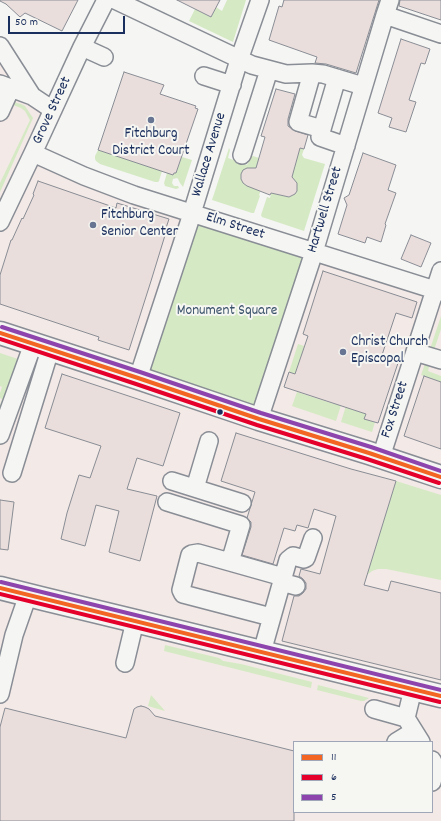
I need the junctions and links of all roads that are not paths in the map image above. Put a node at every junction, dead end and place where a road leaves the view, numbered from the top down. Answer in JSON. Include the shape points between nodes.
{"nodes":[{"id":1,"x":106,"y":0,"type":"edge"},
{"id":2,"x":115,"y":0,"type":"edge"},
{"id":3,"x":260,"y":0,"type":"edge"},
{"id":4,"x":148,"y":7,"type":"edge"},
{"id":5,"x":387,"y":7,"type":"edge"},
{"id":6,"x":441,"y":34,"type":"edge"},
{"id":7,"x":0,"y":46,"type":"edge"},
{"id":8,"x":82,"y":47,"type":"junction"},
{"id":9,"x":0,"y":51,"type":"edge"},
{"id":10,"x":104,"y":57,"type":"dead end"},
{"id":11,"x":240,"y":60,"type":"junction"},
{"id":12,"x":269,"y":70,"type":"junction"},
{"id":13,"x":312,"y":73,"type":"junction"},
{"id":14,"x":204,"y":76,"type":"dead end"},
{"id":15,"x":337,"y":78,"type":"junction"},
{"id":16,"x":4,"y":83,"type":"edge"},
{"id":17,"x":232,"y":85,"type":"junction"},
{"id":18,"x":364,"y":86,"type":"junction"},
{"id":19,"x":32,"y":96,"type":"junction"},
{"id":20,"x":53,"y":110,"type":"junction"},
{"id":21,"x":0,"y":112,"type":"edge"},
{"id":22,"x":322,"y":129,"type":"junction"},
{"id":23,"x":346,"y":146,"type":"junction"},
{"id":24,"x":33,"y":153,"type":"junction"},
{"id":25,"x":242,"y":155,"type":"dead end"},
{"id":26,"x":192,"y":213,"type":"junction"},
{"id":27,"x":0,"y":222,"type":"edge"},
{"id":28,"x":314,"y":252,"type":"junction"},
{"id":29,"x":441,"y":271,"type":"edge"},
{"id":30,"x":438,"y":291,"type":"edge"},
{"id":31,"x":0,"y":334,"type":"edge"},
{"id":32,"x":41,"y":347,"type":"junction"},
{"id":33,"x":415,"y":352,"type":"junction"},
{"id":34,"x":441,"y":360,"type":"edge"},
{"id":35,"x":138,"y":378,"type":"junction"},
{"id":36,"x":259,"y":419,"type":"junction"},
{"id":37,"x":0,"y":435,"type":"edge"},
{"id":38,"x":209,"y":441,"type":"dead end"},
{"id":39,"x":381,"y":457,"type":"junction"},
{"id":40,"x":12,"y":473,"type":"dead end"},
{"id":41,"x":441,"y":477,"type":"edge"},
{"id":42,"x":172,"y":481,"type":"dead end"},
{"id":43,"x":196,"y":488,"type":"junction"},
{"id":44,"x":167,"y":502,"type":"dead end"},
{"id":45,"x":242,"y":503,"type":"dead end"},
{"id":46,"x":313,"y":538,"type":"dead end"},
{"id":47,"x":230,"y":562,"type":"junction"},
{"id":48,"x":287,"y":582,"type":"junction"},
{"id":49,"x":0,"y":588,"type":"edge"},
{"id":50,"x":28,"y":595,"type":"junction"},
{"id":51,"x":271,"y":617,"type":"junction"},
{"id":52,"x":135,"y":621,"type":"junction"},
{"id":53,"x":262,"y":652,"type":"junction"},
{"id":54,"x":125,"y":663,"type":"dead end"},
{"id":55,"x":413,"y":689,"type":"junction"},
{"id":56,"x":0,"y":694,"type":"edge"},
{"id":57,"x":441,"y":696,"type":"edge"},
{"id":58,"x":374,"y":709,"type":"dead end"},
{"id":59,"x":414,"y":730,"type":"edge"},
{"id":60,"x":398,"y":741,"type":"edge"},
{"id":61,"x":433,"y":762,"type":"edge"},
{"id":62,"x":433,"y":779,"type":"edge"}],
"edges":[{"from":1,"to":8,"type":"street","name":"Grove Street"},
{"from":2,"to":4,"type":"street"},
{"from":3,"to":11,"type":"street","name":"Wallace Avenue"},
{"from":4,"to":11,"type":"street"},
{"from":5,"to":6,"type":"street"},
{"from":5,"to":18,"type":"street","name":"Hartwell Street"},
{"from":7,"to":19,"type":"street"},
{"from":8,"to":10,"type":"street"},
{"from":8,"to":20,"type":"street","name":"Grove Street"},
{"from":9,"to":16,"type":"street"},
{"from":11,"to":12,"type":"street"},
{"from":11,"to":17,"type":"street","name":"Wallace Avenue"},
{"from":12,"to":13,"type":"street","via":[[286,74]]},
{"from":12,"to":25,"type":"street"},
{"from":13,"to":15,"type":"street"},
{"from":13,"to":22,"type":"street","via":[[298,122]]},
{"from":14,"to":17,"type":"street"},
{"from":15,"to":18,"type":"street"},
{"from":15,"to":22,"type":"street"},
{"from":16,"to":19,"type":"street"},
{"from":16,"to":21,"type":"street"},
{"from":17,"to":26,"type":"street","name":"Wallace Avenue"},
{"from":18,"to":23,"type":"street","name":"Hartwell Street"},
{"from":19,"to":20,"type":"street"},
{"from":20,"to":24,"type":"street","name":"Grove Street"},
{"from":22,"to":23,"type":"street","via":[[320,137]]},
{"from":23,"to":28,"type":"street","name":"Hartwell Street"},
{"from":24,"to":26,"type":"street","name":"Elm Street","via":[[91,179]]},
{"from":24,"to":27,"type":"street","name":"Grove Street"},
{"from":26,"to":28,"type":"street","name":"Elm Street"},
{"from":26,"to":35,"type":"street","name":"Wallace Avenue"},
{"from":28,"to":30,"type":"street","name":"Elm Street"},
{"from":28,"to":36,"type":"street","name":"Hartwell Street"},
{"from":29,"to":30,"type":"street","name":"Fox Street"},
{"from":30,"to":33,"type":"street","name":"Fox Street"},
{"from":31,"to":32,"type":"highway"},
{"from":32,"to":35,"type":"highway"},
{"from":32,"to":37,"type":"street"},
{"from":32,"to":40,"type":"street"},
{"from":33,"to":34,"type":"street"},
{"from":33,"to":39,"type":"street","name":"Fox Street"},
{"from":35,"to":36,"type":"highway"},
{"from":36,"to":39,"type":"highway"},
{"from":38,"to":43,"type":"street"},
{"from":39,"to":41,"type":"highway"},
{"from":42,"to":43,"type":"street"},
{"from":43,"to":45,"type":"street"},
{"from":44,"to":47,"type":"street","via":[[241,525]]},
{"from":46,"to":48,"type":"street","via":[[306,558],[290,558],[287,564]]},
{"from":47,"to":48,"type":"street"},
{"from":47,"to":51,"type":"street","via":[[198,553],[190,555],[181,590],[183,594]]},
{"from":48,"to":51,"type":"street"},
{"from":49,"to":50,"type":"highway"},
{"from":50,"to":52,"type":"highway"},
{"from":50,"to":56,"type":"street","via":[[14,635]]},
{"from":51,"to":53,"type":"street"},
{"from":52,"to":53,"type":"highway"},
{"from":52,"to":54,"type":"street"},
{"from":53,"to":55,"type":"highway"},
{"from":55,"to":57,"type":"highway"},
{"from":55,"to":59,"type":"street"},
{"from":58,"to":59,"type":"street"},
{"from":59,"to":60,"type":"street"},
{"from":61,"to":62,"type":"street"}]}
